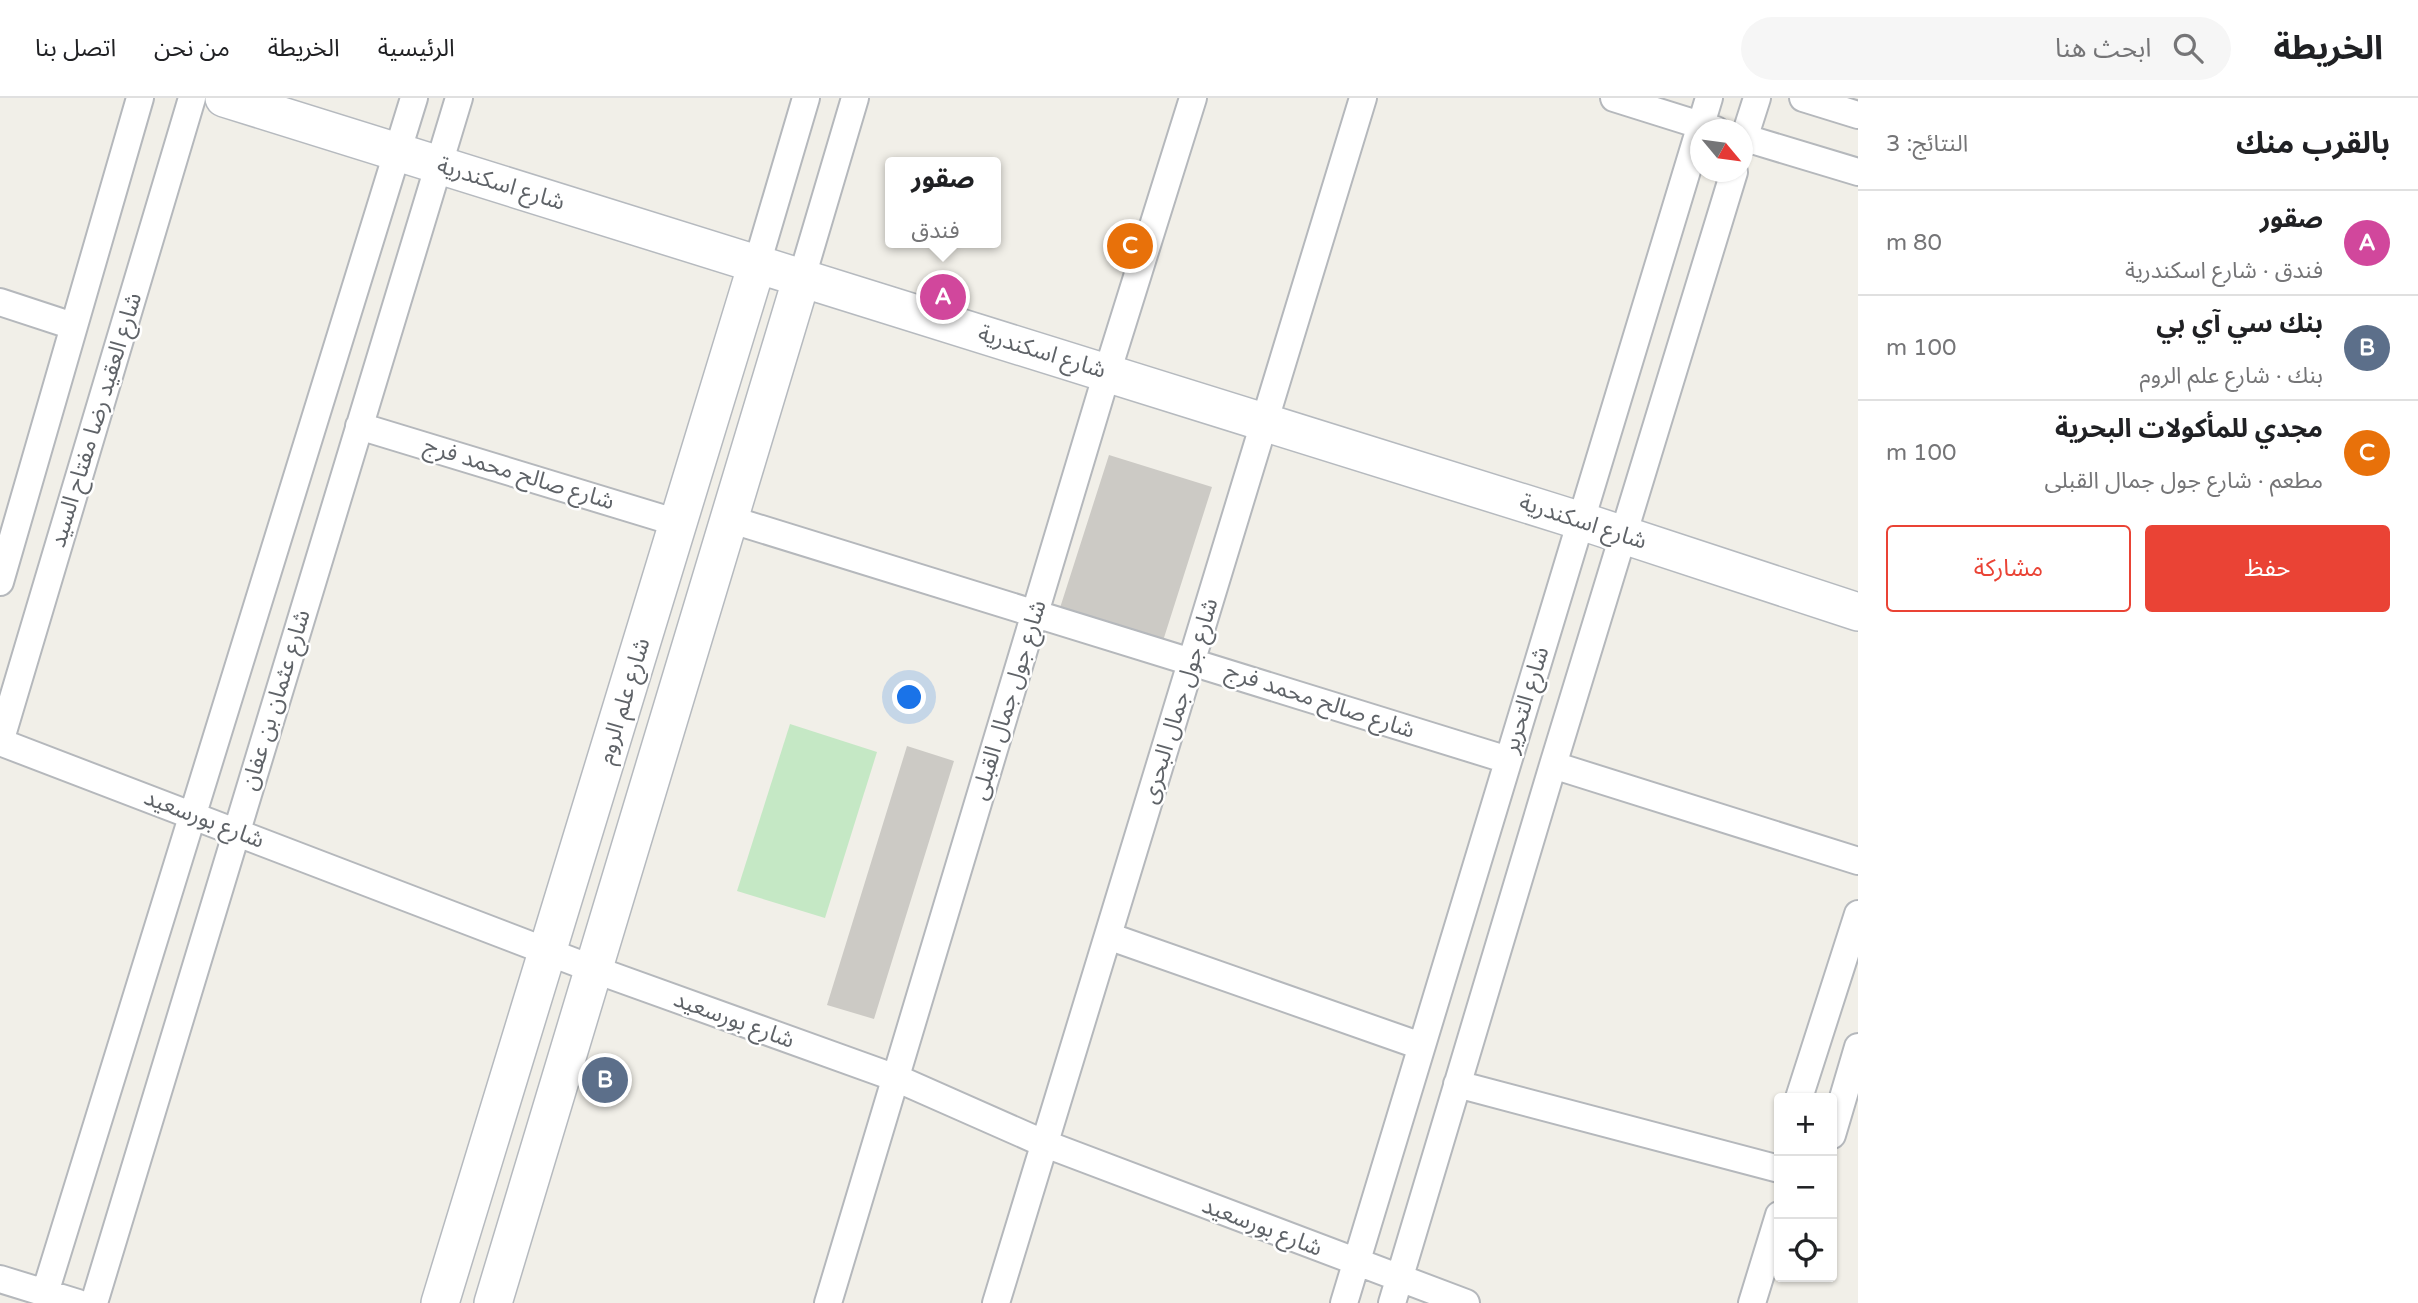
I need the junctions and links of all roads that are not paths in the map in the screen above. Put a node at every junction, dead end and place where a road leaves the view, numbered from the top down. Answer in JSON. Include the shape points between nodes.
{"nodes":[{"id":1,"x":140,"y":98,"type":"edge"},
{"id":2,"x":192,"y":98,"type":"edge"},
{"id":3,"x":224,"y":98,"type":"edge"},
{"id":4,"x":414,"y":98,"type":"edge"},
{"id":5,"x":459,"y":98,"type":"edge"},
{"id":6,"x":806,"y":98,"type":"edge"},
{"id":7,"x":855,"y":98,"type":"edge"},
{"id":8,"x":1193,"y":98,"type":"edge"},
{"id":9,"x":1363,"y":98,"type":"edge"},
{"id":10,"x":1614,"y":98,"type":"edge"},
{"id":11,"x":1709,"y":98,"type":"edge"},
{"id":12,"x":1757,"y":98,"type":"edge"},
{"id":13,"x":1803,"y":98,"type":"edge"},
{"id":14,"x":1858,"y":115,"type":"edge"},
{"id":15,"x":1708,"y":119,"type":"edge"},
{"id":16,"x":1750,"y":119,"type":"edge"},
{"id":17,"x":1690,"y":121,"type":"edge"},
{"id":18,"x":1753,"y":143,"type":"edge"},
{"id":19,"x":398,"y":152,"type":"junction"},
{"id":20,"x":439,"y":165,"type":"junction"},
{"id":21,"x":1858,"y":172,"type":"edge"},
{"id":22,"x":1690,"y":182,"type":"edge"},
{"id":23,"x":1731,"y":182,"type":"edge"},
{"id":24,"x":757,"y":264,"type":"junction"},
{"id":25,"x":802,"y":277,"type":"junction"},
{"id":26,"x":0,"y":302,"type":"edge"},
{"id":27,"x":73,"y":326,"type":"junction"},
{"id":28,"x":1107,"y":373,"type":"junction"},
{"id":29,"x":1264,"y":422,"type":"junction"},
{"id":30,"x":359,"y":425,"type":"junction"},
{"id":31,"x":729,"y":519,"type":"junction"},
{"id":32,"x":1581,"y":521,"type":"junction"},
{"id":33,"x":678,"y":523,"type":"junction"},
{"id":34,"x":1623,"y":534,"type":"junction"},
{"id":35,"x":0,"y":582,"type":"edge"},
{"id":36,"x":1858,"y":612,"type":"edge"},
{"id":37,"x":1034,"y":614,"type":"junction"},
{"id":38,"x":1192,"y":660,"type":"junction"},
{"id":39,"x":0,"y":742,"type":"edge"},
{"id":40,"x":1508,"y":760,"type":"junction"},
{"id":41,"x":1553,"y":765,"type":"junction"},
{"id":42,"x":193,"y":814,"type":"junction"},
{"id":43,"x":236,"y":831,"type":"junction"},
{"id":44,"x":1858,"y":861,"type":"edge"},
{"id":45,"x":1858,"y":914,"type":"edge"},
{"id":46,"x":1108,"y":936,"type":"junction"},
{"id":47,"x":548,"y":952,"type":"junction"},
{"id":48,"x":593,"y":969,"type":"junction"},
{"id":49,"x":1846,"y":994,"type":"edge"},
{"id":50,"x":1421,"y":1046,"type":"junction"},
{"id":51,"x":1858,"y":1047,"type":"edge"},
{"id":52,"x":896,"y":1078,"type":"junction"},
{"id":53,"x":1457,"y":1084,"type":"junction"},
{"id":54,"x":1802,"y":1093,"type":"edge"},
{"id":55,"x":1837,"y":1118,"type":"edge"},
{"id":56,"x":1043,"y":1143,"type":"junction"},
{"id":57,"x":1774,"y":1168,"type":"edge"},
{"id":58,"x":1778,"y":1219,"type":"edge"},
{"id":59,"x":1356,"y":1263,"type":"junction"},
{"id":60,"x":0,"y":1279,"type":"edge"},
{"id":61,"x":1395,"y":1291,"type":"edge"},
{"id":62,"x":45,"y":1293,"type":"junction"},
{"id":63,"x":78,"y":1303,"type":"edge"},
{"id":64,"x":94,"y":1303,"type":"edge"},
{"id":65,"x":440,"y":1303,"type":"edge"},
{"id":66,"x":493,"y":1303,"type":"edge"},
{"id":67,"x":828,"y":1303,"type":"edge"},
{"id":68,"x":996,"y":1303,"type":"edge"},
{"id":69,"x":1344,"y":1303,"type":"edge"},
{"id":70,"x":1466,"y":1303,"type":"edge"},
{"id":71,"x":1752,"y":1303,"type":"edge"}],
"edges":[{"from":1,"to":27,"type":"street","name":"شارع العقيد رضا مفتاح السيد"},
{"from":2,"to":39,"type":"street","name":"شارع العقيد رضا مفتاح السيد"},
{"from":3,"to":19,"type":"street","name":"شارع اسكندرية"},
{"from":4,"to":19,"type":"street","name":"شارع عثمان بن عفان"},
{"from":5,"to":20,"type":"street","name":"شارع عثمان بن عفان"},
{"from":6,"to":24,"type":"street","name":"شارع علم الروم"},
{"from":7,"to":25,"type":"street","name":"شارع علم الروم"},
{"from":8,"to":28,"type":"street","name":"شارع جول جمال القبلى"},
{"from":9,"to":29,"type":"street","name":"شارع جول جمال البحرى"},
{"from":10,"to":17,"type":"street"},
{"from":11,"to":15,"type":"street","name":"شارع التحرير"},
{"from":12,"to":16,"type":"street"},
{"from":13,"to":14,"type":"street"},
{"from":18,"to":21,"type":"street"},
{"from":19,"to":20,"type":"street","name":"شارع اسكندرية"},
{"from":19,"to":42,"type":"street","name":"شارع عثمان بن عفان"},
{"from":20,"to":24,"type":"street","name":"شارع اسكندرية"},
{"from":20,"to":30,"type":"street","name":"شارع عثمان بن عفان"},
{"from":22,"to":32,"type":"street","name":"شارع التحرير"},
{"from":23,"to":34,"type":"street","name":"شارع التحرير"},
{"from":24,"to":25,"type":"street","name":"شارع اسكندرية"},
{"from":24,"to":33,"type":"street","name":"شارع علم الروم"},
{"from":25,"to":28,"type":"street","name":"شارع اسكندرية"},
{"from":25,"to":31,"type":"street","name":"شارع علم الروم"},
{"from":26,"to":27,"type":"street"},
{"from":27,"to":35,"type":"street","name":"شارع العقيد رضا مفتاح السيد"},
{"from":28,"to":29,"type":"street","name":"شارع اسكندرية"},
{"from":28,"to":37,"type":"street","name":"شارع جول جمال القبلى"},
{"from":29,"to":32,"type":"street","name":"شارع اسكندرية"},
{"from":29,"to":38,"type":"street","name":"شارع جول جمال البحرى"},
{"from":30,"to":33,"type":"street","name":"شارع صالح محمد فرج"},
{"from":30,"to":43,"type":"street","name":"شارع عثمان بن عفان"},
{"from":31,"to":37,"type":"street","name":"شارع صالح محمد فرج"},
{"from":31,"to":48,"type":"street","name":"شارع علم الروم"},
{"from":32,"to":34,"type":"street","name":"شارع اسكندرية"},
{"from":32,"to":40,"type":"street","name":"شارع التحرير"},
{"from":33,"to":47,"type":"street","name":"شارع علم الروم"},
{"from":34,"to":36,"type":"street","name":"شارع اسكندرية"},
{"from":34,"to":41,"type":"street","name":"شارع التحرير"},
{"from":37,"to":38,"type":"street","name":"شارع صالح محمد فرج"},
{"from":37,"to":52,"type":"street","name":"شارع جول جمال القبلى"},
{"from":38,"to":40,"type":"street","name":"شارع صالح محمد فرج"},
{"from":38,"to":46,"type":"street","name":"شارع جول جمال البحرى"},
{"from":39,"to":42,"type":"street","name":"شارع بورسعيد"},
{"from":40,"to":50,"type":"street","name":"شارع التحرير"},
{"from":41,"to":44,"type":"street"},
{"from":41,"to":53,"type":"street","name":"شارع التحرير"},
{"from":42,"to":43,"type":"street","name":"شارع بورسعيد"},
{"from":42,"to":62,"type":"street","name":"شارع عثمان بن عفان"},
{"from":43,"to":47,"type":"street","name":"شارع بورسعيد"},
{"from":43,"to":64,"type":"street","name":"شارع عثمان بن عفان"},
{"from":45,"to":49,"type":"street"},
{"from":46,"to":50,"type":"street"},
{"from":46,"to":56,"type":"street","name":"شارع جول جمال البحرى"},
{"from":47,"to":48,"type":"street","name":"شارع بورسعيد"},
{"from":47,"to":65,"type":"street","name":"شارع علم الروم"},
{"from":48,"to":52,"type":"street","name":"شارع بورسعيد"},
{"from":48,"to":66,"type":"street","name":"شارع علم الروم"},
{"from":49,"to":54,"type":"street"},
{"from":50,"to":59,"type":"street","name":"شارع التحرير"},
{"from":51,"to":55,"type":"street"},
{"from":52,"to":56,"type":"street","name":"شارع بورسعيد"},
{"from":52,"to":67,"type":"street","name":"شارع جول جمال القبلى"},
{"from":53,"to":57,"type":"street"},
{"from":53,"to":61,"type":"street","name":"شارع التحرير"},
{"from":56,"to":59,"type":"street","name":"شارع بورسعيد"},
{"from":56,"to":68,"type":"street","name":"شارع جول جمال البحرى"},
{"from":58,"to":71,"type":"street"},
{"from":59,"to":61,"type":"street","name":"شارع بورسعيد"},
{"from":59,"to":69,"type":"street","name":"شارع التحرير"},
{"from":60,"to":62,"type":"street"},
{"from":61,"to":70,"type":"street","name":"شارع بورسعيد"},
{"from":62,"to":63,"type":"street"}]}
